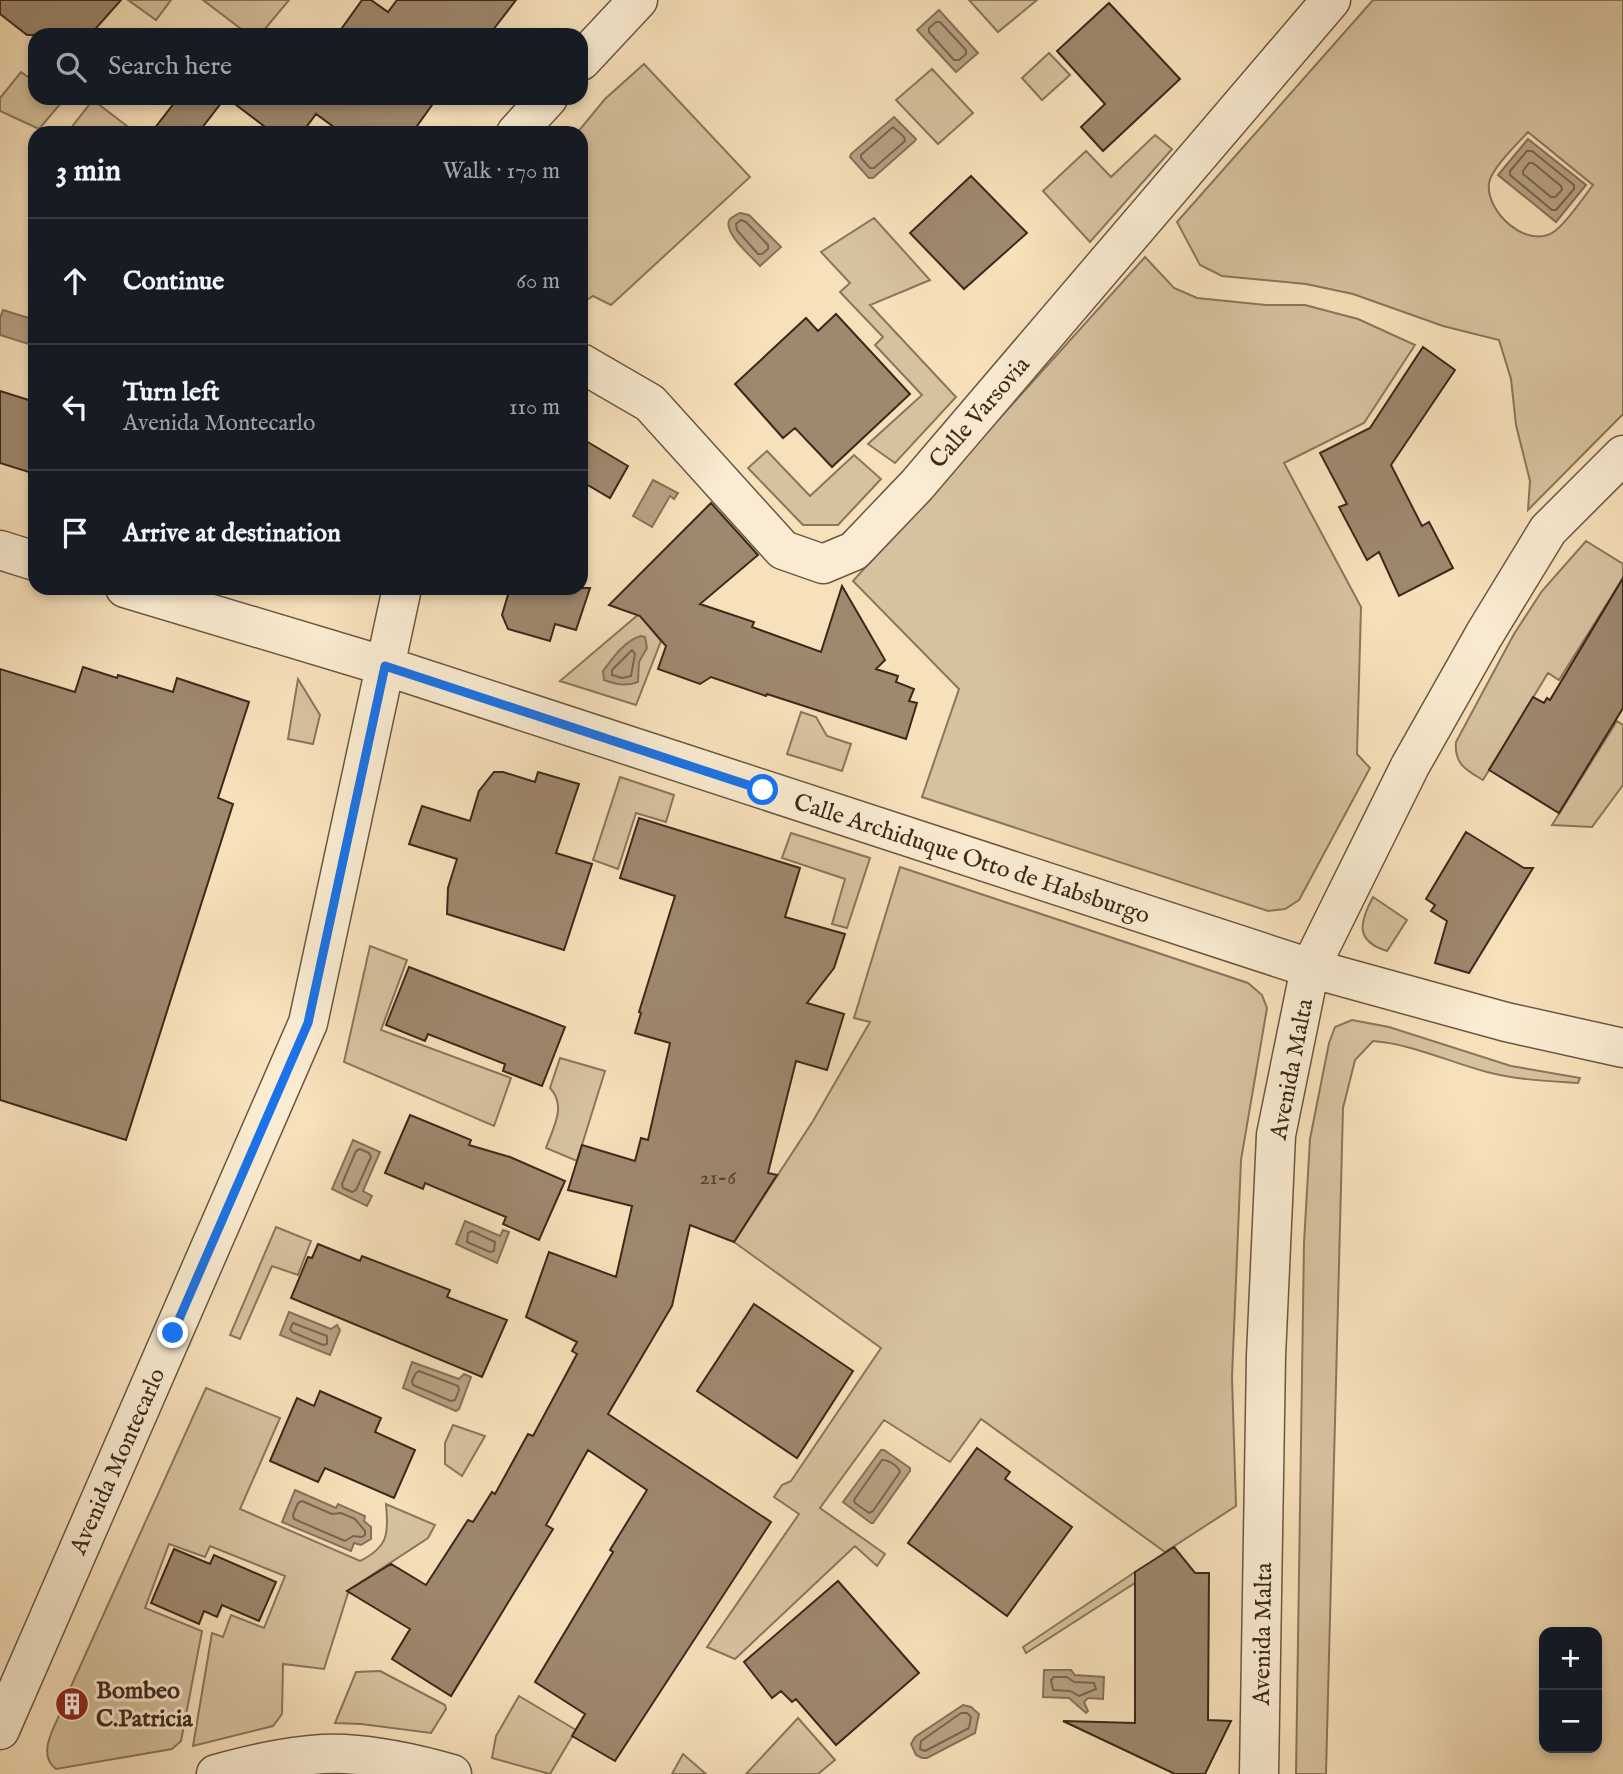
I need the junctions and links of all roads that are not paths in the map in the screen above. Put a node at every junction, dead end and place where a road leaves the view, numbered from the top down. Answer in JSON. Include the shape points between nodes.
{"nodes":[{"id":1,"x":638,"y":0,"type":"edge"},
{"id":2,"x":1331,"y":0,"type":"edge"},
{"id":3,"x":588,"y":54,"type":"edge"},
{"id":4,"x":542,"y":105,"type":"edge"},
{"id":5,"x":522,"y":126,"type":"edge"},
{"id":6,"x":588,"y":367,"type":"edge"},
{"id":7,"x":1623,"y":455,"type":"edge"},
{"id":8,"x":0,"y":550,"type":"edge"},
{"id":9,"x":28,"y":559,"type":"edge"},
{"id":10,"x":148,"y":595,"type":"edge"},
{"id":11,"x":400,"y":595,"type":"edge"},
{"id":12,"x":385,"y":666,"type":"junction"},
{"id":13,"x":1310,"y":968,"type":"junction"},
{"id":14,"x":1623,"y":1048,"type":"edge"},
{"id":15,"x":0,"y":1730,"type":"edge"},
{"id":16,"x":216,"y":1774,"type":"edge"},
{"id":17,"x":452,"y":1774,"type":"edge"},
{"id":18,"x":1259,"y":1774,"type":"edge"}],
"edges":[{"from":1,"to":3,"type":"street"},
{"from":2,"to":6,"type":"street","name":"Calle Varsovia","via":[[917,485],[854,551],[824,564],[783,551],[650,403]]},
{"from":4,"to":5,"type":"street"},
{"from":7,"to":13,"type":"street","name":"Avenida Malta","via":[[1548,530],[1410,766]]},
{"from":8,"to":9,"type":"street"},
{"from":10,"to":12,"type":"street","name":"Calle Archiduque Otto de Habsburgo"},
{"from":11,"to":12,"type":"street","name":"Avenida Montecarlo"},
{"from":12,"to":13,"type":"street","name":"Calle Archiduque Otto de Habsburgo"},
{"from":12,"to":15,"type":"street","name":"Avenida Montecarlo","via":[[308,1023]]},
{"from":13,"to":14,"type":"street","name":"Calle Archiduque Otto de Habsburgo","via":[[1506,1023]]},
{"from":13,"to":18,"type":"street","name":"Avenida Malta","via":[[1276,1135],[1266,1356]]},
{"from":16,"to":17,"type":"street","via":[[295,1758],[343,1754],[391,1758]]}]}
